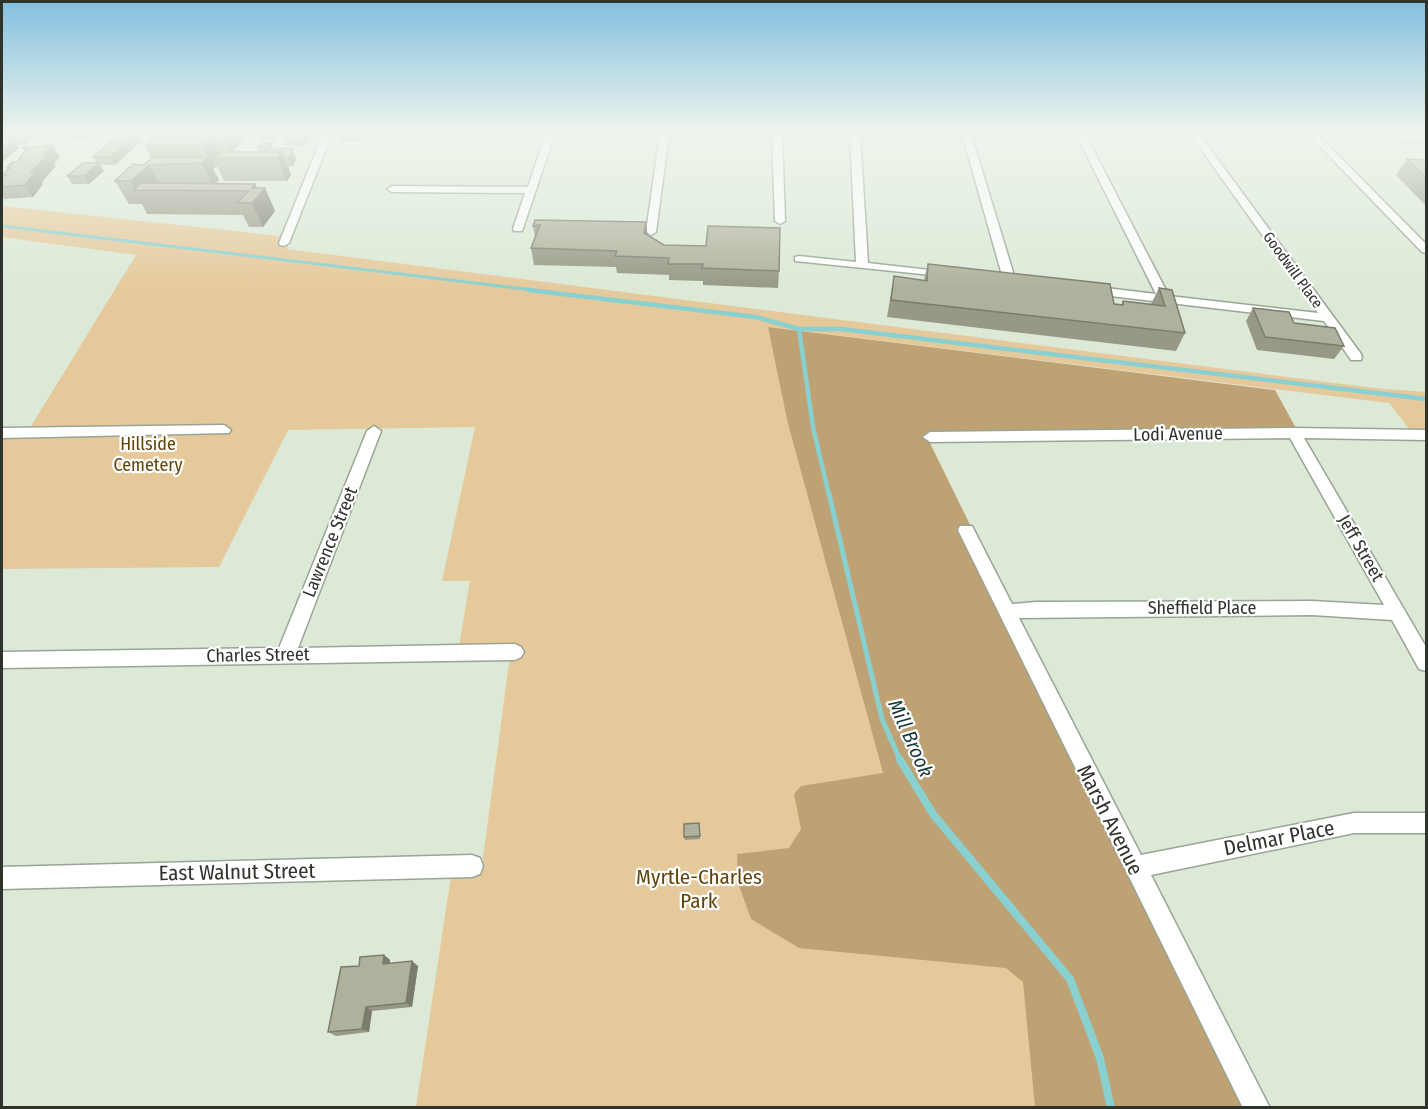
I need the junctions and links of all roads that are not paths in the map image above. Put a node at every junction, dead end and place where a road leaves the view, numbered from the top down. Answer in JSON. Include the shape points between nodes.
{"nodes":[{"id":1,"x":307,"y":186,"type":"edge"},
{"id":2,"x":533,"y":186,"type":"edge"},
{"id":3,"x":658,"y":186,"type":"edge"},
{"id":4,"x":779,"y":186,"type":"edge"},
{"id":5,"x":858,"y":186,"type":"edge"},
{"id":6,"x":981,"y":186,"type":"edge"},
{"id":7,"x":1107,"y":186,"type":"edge"},
{"id":8,"x":1231,"y":186,"type":"edge"},
{"id":9,"x":1363,"y":186,"type":"edge"},
{"id":10,"x":392,"y":189,"type":"dead end"},
{"id":11,"x":532,"y":190,"type":"junction"},
{"id":12,"x":780,"y":221,"type":"dead end"},
{"id":13,"x":518,"y":229,"type":"dead end"},
{"id":14,"x":651,"y":232,"type":"dead end"},
{"id":15,"x":284,"y":243,"type":"dead end"},
{"id":16,"x":1426,"y":250,"type":"edge"},
{"id":17,"x":799,"y":259,"type":"dead end"},
{"id":18,"x":862,"y":266,"type":"junction"},
{"id":19,"x":964,"y":277,"type":"edge"},
{"id":20,"x":1010,"y":282,"type":"edge"},
{"id":21,"x":1081,"y":289,"type":"edge"},
{"id":22,"x":1164,"y":298,"type":"junction"},
{"id":23,"x":1327,"y":318,"type":"junction"},
{"id":24,"x":1356,"y":357,"type":"dead end"},
{"id":25,"x":224,"y":430,"type":"dead end"},
{"id":26,"x":374,"y":431,"type":"dead end"},
{"id":27,"x":2,"y":433,"type":"edge"},
{"id":28,"x":1294,"y":433,"type":"junction"},
{"id":29,"x":1426,"y":435,"type":"edge"},
{"id":30,"x":930,"y":437,"type":"dead end"},
{"id":31,"x":966,"y":530,"type":"dead end"},
{"id":32,"x":1006,"y":612,"type":"junction"},
{"id":33,"x":1398,"y":613,"type":"junction"},
{"id":34,"x":515,"y":652,"type":"dead end"},
{"id":35,"x":285,"y":654,"type":"junction"},
{"id":36,"x":2,"y":660,"type":"edge"},
{"id":37,"x":1426,"y":663,"type":"edge"},
{"id":38,"x":1426,"y":823,"type":"edge"},
{"id":39,"x":472,"y":866,"type":"dead end"},
{"id":40,"x":1134,"y":867,"type":"junction"},
{"id":41,"x":2,"y":878,"type":"edge"},
{"id":42,"x":1257,"y":1107,"type":"edge"}],
"edges":[{"from":1,"to":15,"type":"street"},
{"from":2,"to":11,"type":"street"},
{"from":3,"to":14,"type":"street"},
{"from":4,"to":12,"type":"street"},
{"from":5,"to":18,"type":"street"},
{"from":6,"to":20,"type":"street"},
{"from":7,"to":22,"type":"street"},
{"from":8,"to":23,"type":"street","name":"Goodwill Place"},
{"from":9,"to":16,"type":"street"},
{"from":10,"to":11,"type":"street"},
{"from":11,"to":13,"type":"street"},
{"from":17,"to":18,"type":"street"},
{"from":18,"to":19,"type":"street"},
{"from":21,"to":22,"type":"street"},
{"from":22,"to":23,"type":"street"},
{"from":23,"to":24,"type":"street","name":"Goodwill Place"},
{"from":25,"to":27,"type":"street"},
{"from":26,"to":35,"type":"street","name":"Lawrence Street"},
{"from":28,"to":29,"type":"street","name":"Lodi Avenue"},
{"from":28,"to":30,"type":"street","name":"Lodi Avenue"},
{"from":28,"to":33,"type":"street","name":"Jeff Street"},
{"from":31,"to":32,"type":"street","name":"Marsh Avenue"},
{"from":32,"to":33,"type":"street","name":"Sheffield Place","via":[[1312,608]]},
{"from":32,"to":40,"type":"street","name":"Marsh Avenue"},
{"from":33,"to":37,"type":"street","name":"Jeff Street"},
{"from":34,"to":35,"type":"street","name":"Charles Street"},
{"from":35,"to":36,"type":"street","name":"Charles Street"},
{"from":38,"to":40,"type":"street","name":"Delmar Place","via":[[1354,824]]},
{"from":39,"to":41,"type":"street","name":"East Walnut Street"},
{"from":40,"to":42,"type":"street","name":"Marsh Avenue"}]}
